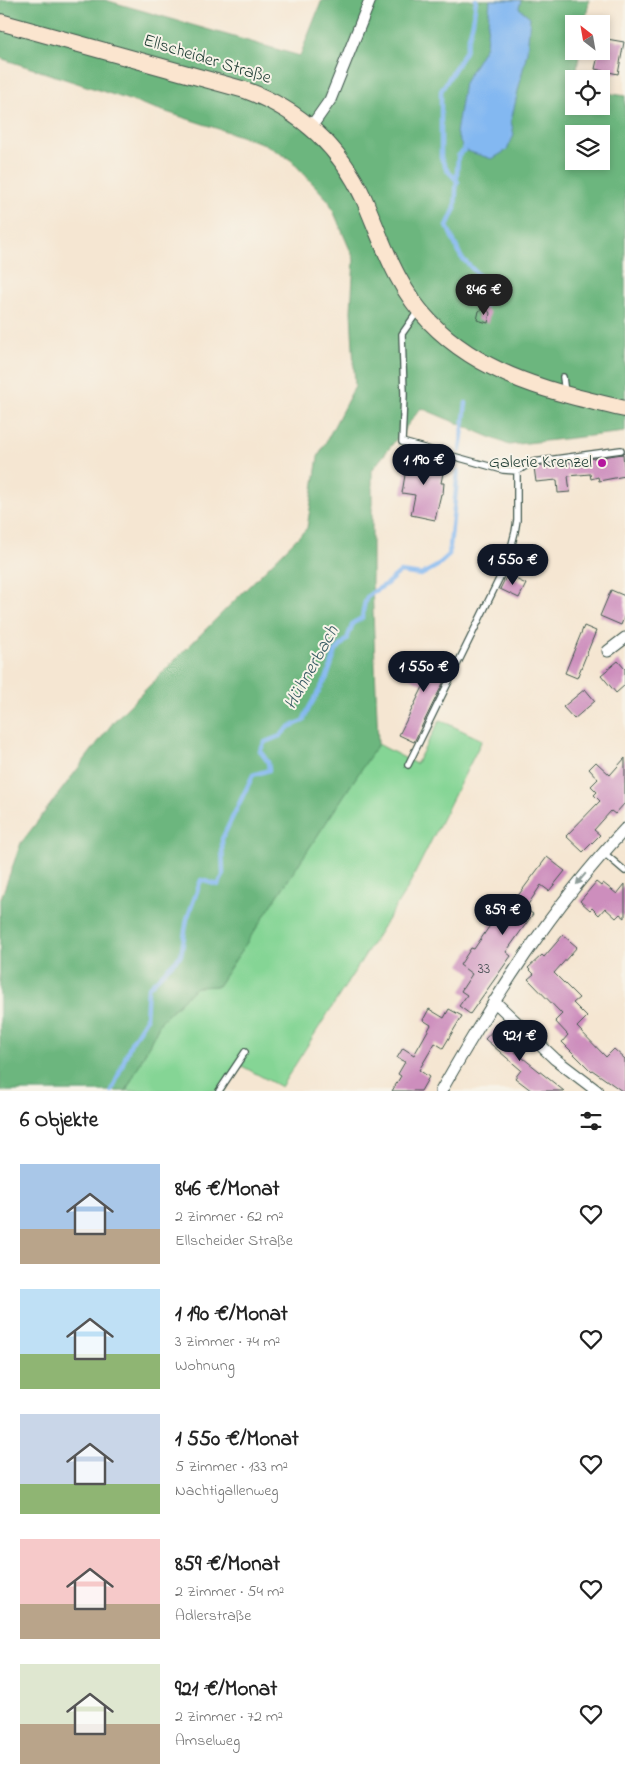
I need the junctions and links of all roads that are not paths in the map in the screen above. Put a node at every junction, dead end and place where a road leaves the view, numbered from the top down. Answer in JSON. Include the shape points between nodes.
{"nodes":[{"id":1,"x":370,"y":0,"type":"edge"},
{"id":2,"x":0,"y":22,"type":"edge"},
{"id":3,"x":311,"y":127,"type":"junction"},
{"id":4,"x":419,"y":309,"type":"junction"},
{"id":5,"x":563,"y":377,"type":"dead end"},
{"id":6,"x":565,"y":395,"type":"junction"},
{"id":7,"x":625,"y":409,"type":"edge"},
{"id":8,"x":621,"y":450,"type":"dead end"},
{"id":9,"x":517,"y":471,"type":"junction"},
{"id":10,"x":625,"y":638,"type":"edge"},
{"id":11,"x":608,"y":651,"type":"dead end"},
{"id":12,"x":408,"y":765,"type":"dead end"},
{"id":13,"x":625,"y":829,"type":"edge"},
{"id":14,"x":603,"y":852,"type":"junction"},
{"id":15,"x":625,"y":871,"type":"edge"},
{"id":16,"x":494,"y":1001,"type":"junction"},
{"id":17,"x":245,"y":1052,"type":"dead end"},
{"id":18,"x":219,"y":1091,"type":"edge"},
{"id":19,"x":441,"y":1091,"type":"edge"},
{"id":20,"x":597,"y":1091,"type":"edge"}],
"edges":[{"from":1,"to":3,"type":"street","via":[[330,100]]},
{"from":2,"to":3,"type":"street","name":"Ellscheider Straße","via":[[244,90],[278,104]]},
{"from":3,"to":4,"type":"street","name":"Ellscheider Straße","via":[[349,172],[394,271]]},
{"from":4,"to":6,"type":"street","name":"Ellscheider Straße","via":[[447,337],[485,363],[524,382]]},
{"from":4,"to":9,"type":"lane","via":[[402,334],[402,442]]},
{"from":5,"to":6,"type":"lane"},
{"from":6,"to":7,"type":"street","name":"Ellscheider Straße"},
{"from":8,"to":9,"type":"lane","via":[[533,462]]},
{"from":9,"to":12,"type":"lane","via":[[517,520],[508,556]]},
{"from":10,"to":11,"type":"street"},
{"from":13,"to":14,"type":"street"},
{"from":14,"to":15,"type":"lane"},
{"from":14,"to":16,"type":"street","one_way":true,"via":[[560,905]]},
{"from":16,"to":19,"type":"street"},
{"from":16,"to":20,"type":"street","via":[[555,1059]]},
{"from":17,"to":18,"type":"lane"}]}
